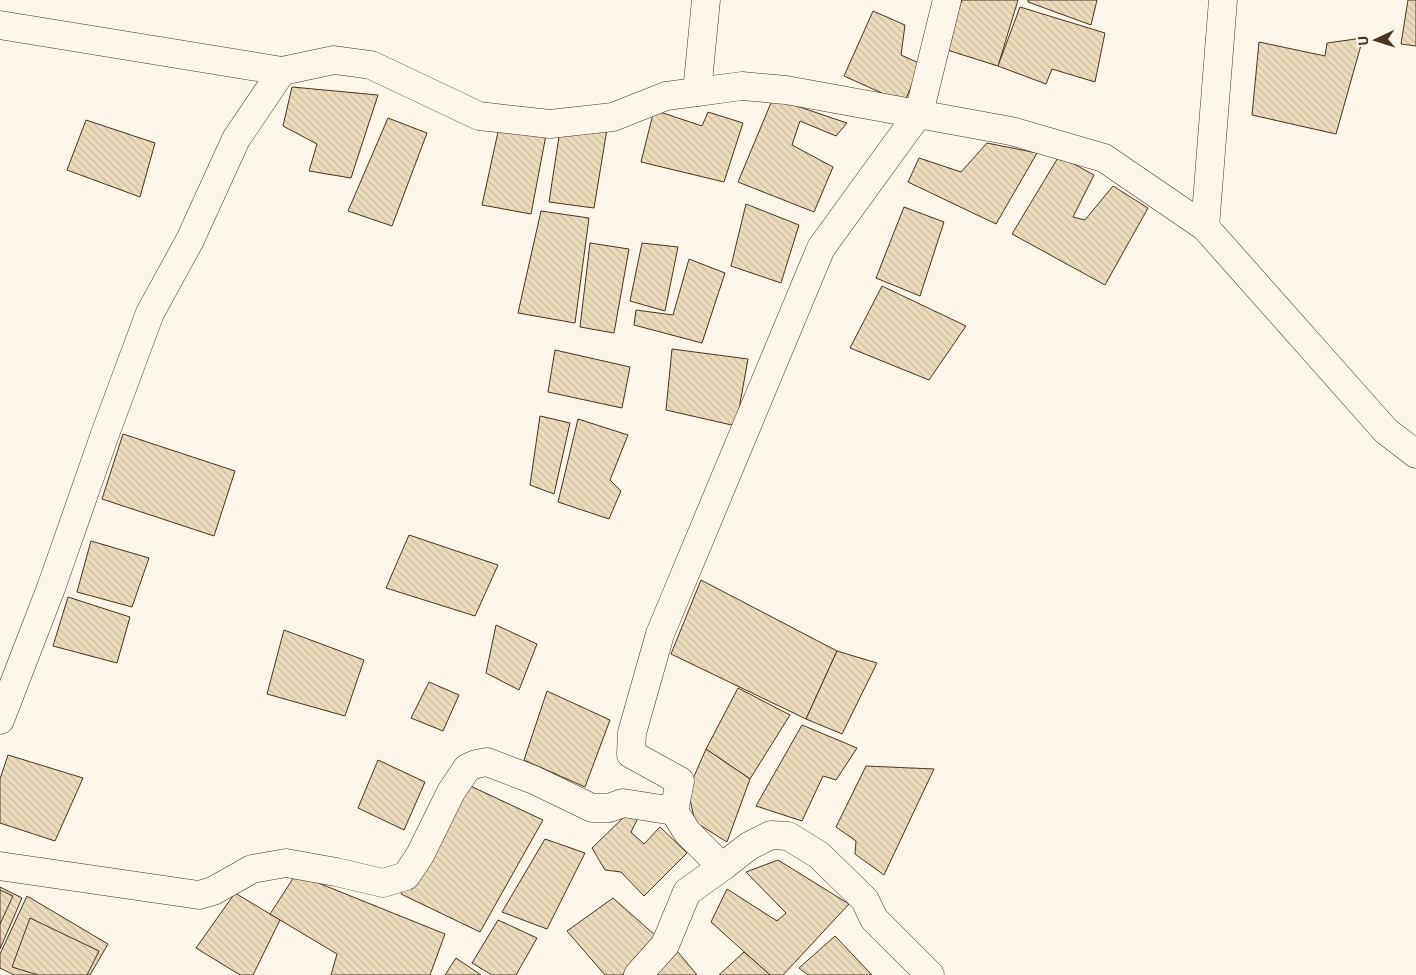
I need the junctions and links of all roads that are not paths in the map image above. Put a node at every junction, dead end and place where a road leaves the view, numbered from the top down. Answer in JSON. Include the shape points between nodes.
{"nodes":[{"id":1,"x":706,"y":0,"type":"edge"},
{"id":2,"x":947,"y":0,"type":"edge"},
{"id":3,"x":1223,"y":0,"type":"edge"},
{"id":4,"x":0,"y":25,"type":"edge"},
{"id":5,"x":282,"y":71,"type":"junction"},
{"id":6,"x":697,"y":92,"type":"junction"},
{"id":7,"x":918,"y":113,"type":"junction"},
{"id":8,"x":1205,"y":227,"type":"junction"},
{"id":9,"x":1416,"y":454,"type":"edge"},
{"id":10,"x":0,"y":720,"type":"edge"},
{"id":11,"x":674,"y":811,"type":"junction"},
{"id":12,"x":0,"y":866,"type":"edge"},
{"id":13,"x":722,"y":867,"type":"junction"},
{"id":14,"x":638,"y":975,"type":"edge"},
{"id":15,"x":930,"y":975,"type":"edge"}],
"edges":[{"from":1,"to":6,"type":"street"},
{"from":2,"to":7,"type":"street"},
{"from":3,"to":8,"type":"street"},
{"from":4,"to":5,"type":"street"},
{"from":5,"to":6,"type":"street","via":[[334,60],[371,65],[479,116],[550,124],[613,117],[666,96]]},
{"from":5,"to":10,"type":"street","via":[[236,139],[190,240],[150,313]]},
{"from":6,"to":7,"type":"street","via":[[742,86],[777,89]]},
{"from":7,"to":8,"type":"street","via":[[1011,131],[1104,158]]},
{"from":7,"to":11,"type":"street","via":[[821,248],[660,634],[632,733],[631,754],[680,781]]},
{"from":8,"to":9,"type":"street","via":[[1386,431]]},
{"from":11,"to":12,"type":"street","via":[[623,804],[592,808],[487,762],[467,768],[406,876],[383,883],[286,863],[252,869],[213,891],[198,895]]},
{"from":11,"to":13,"type":"street","via":[[687,832]]},
{"from":13,"to":14,"type":"street","via":[[687,892],[666,945]]},
{"from":13,"to":15,"type":"street","via":[[749,846],[771,835],[788,836],[819,855],[865,900],[874,919]]}]}
